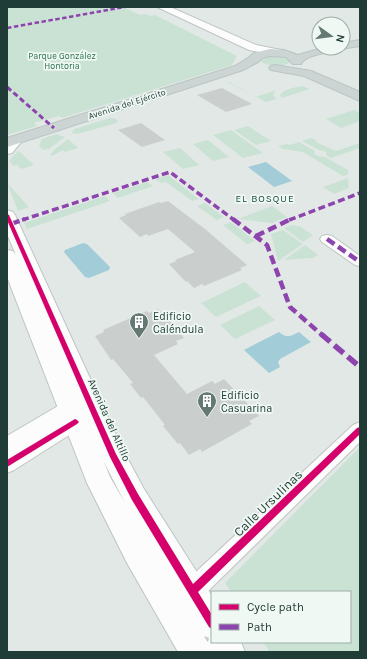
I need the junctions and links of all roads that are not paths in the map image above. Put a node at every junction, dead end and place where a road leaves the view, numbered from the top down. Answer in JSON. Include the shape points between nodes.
{"nodes":[{"id":1,"x":162,"y":7,"type":"edge"},
{"id":2,"x":311,"y":50,"type":"edge"},
{"id":3,"x":280,"y":53,"type":"junction"},
{"id":4,"x":311,"y":53,"type":"edge"},
{"id":5,"x":254,"y":55,"type":"junction"},
{"id":6,"x":297,"y":61,"type":"junction"},
{"id":7,"x":272,"y":67,"type":"junction"},
{"id":8,"x":239,"y":68,"type":"junction"},
{"id":9,"x":307,"y":73,"type":"junction"},
{"id":10,"x":360,"y":97,"type":"edge"},
{"id":11,"x":9,"y":144,"type":"edge"},
{"id":12,"x":7,"y":215,"type":"edge"},
{"id":13,"x":327,"y":239,"type":"dead end"},
{"id":14,"x":7,"y":255,"type":"edge"},
{"id":15,"x":360,"y":262,"type":"edge"},
{"id":16,"x":72,"y":415,"type":"junction"},
{"id":17,"x":360,"y":430,"type":"edge"},
{"id":18,"x":7,"y":446,"type":"edge"},
{"id":19,"x":7,"y":464,"type":"edge"},
{"id":20,"x":192,"y":591,"type":"junction"},
{"id":21,"x":211,"y":622,"type":"edge"},
{"id":22,"x":224,"y":643,"type":"edge"},
{"id":23,"x":196,"y":652,"type":"edge"},
{"id":24,"x":229,"y":652,"type":"edge"}],
"edges":[{"from":1,"to":5,"type":"main road"},
{"from":2,"to":3,"type":"main road","name":"Avenida del Ejército"},
{"from":3,"to":5,"type":"main road","name":"Avenida del Ejército"},
{"from":3,"to":6,"type":"main road","via":[[292,56]]},
{"from":4,"to":6,"type":"main road"},
{"from":5,"to":7,"type":"main road","via":[[260,65]]},
{"from":5,"to":8,"type":"main road","name":"Avenida del Ejército"},
{"from":6,"to":7,"type":"main road","via":[[292,65]]},
{"from":6,"to":9,"type":"main road"},
{"from":7,"to":8,"type":"main road","name":"Avenida del Ejército"},
{"from":7,"to":9,"type":"main road"},
{"from":8,"to":11,"type":"main road","name":"Avenida del Ejército"},
{"from":9,"to":10,"type":"main road"},
{"from":12,"to":20,"type":"street","name":"Avenida del Altillo","via":[[113,455],[135,497]]},
{"from":13,"to":15,"type":"street"},
{"from":14,"to":16,"type":"street"},
{"from":16,"to":18,"type":"street"},
{"from":16,"to":19,"type":"street"},
{"from":16,"to":23,"type":"street","via":[[100,483],[137,553]]},
{"from":17,"to":20,"type":"street","name":"Calle Ursulinas"},
{"from":20,"to":21,"type":"street","name":"Avenida del Altillo"},
{"from":22,"to":24,"type":"street"}]}
